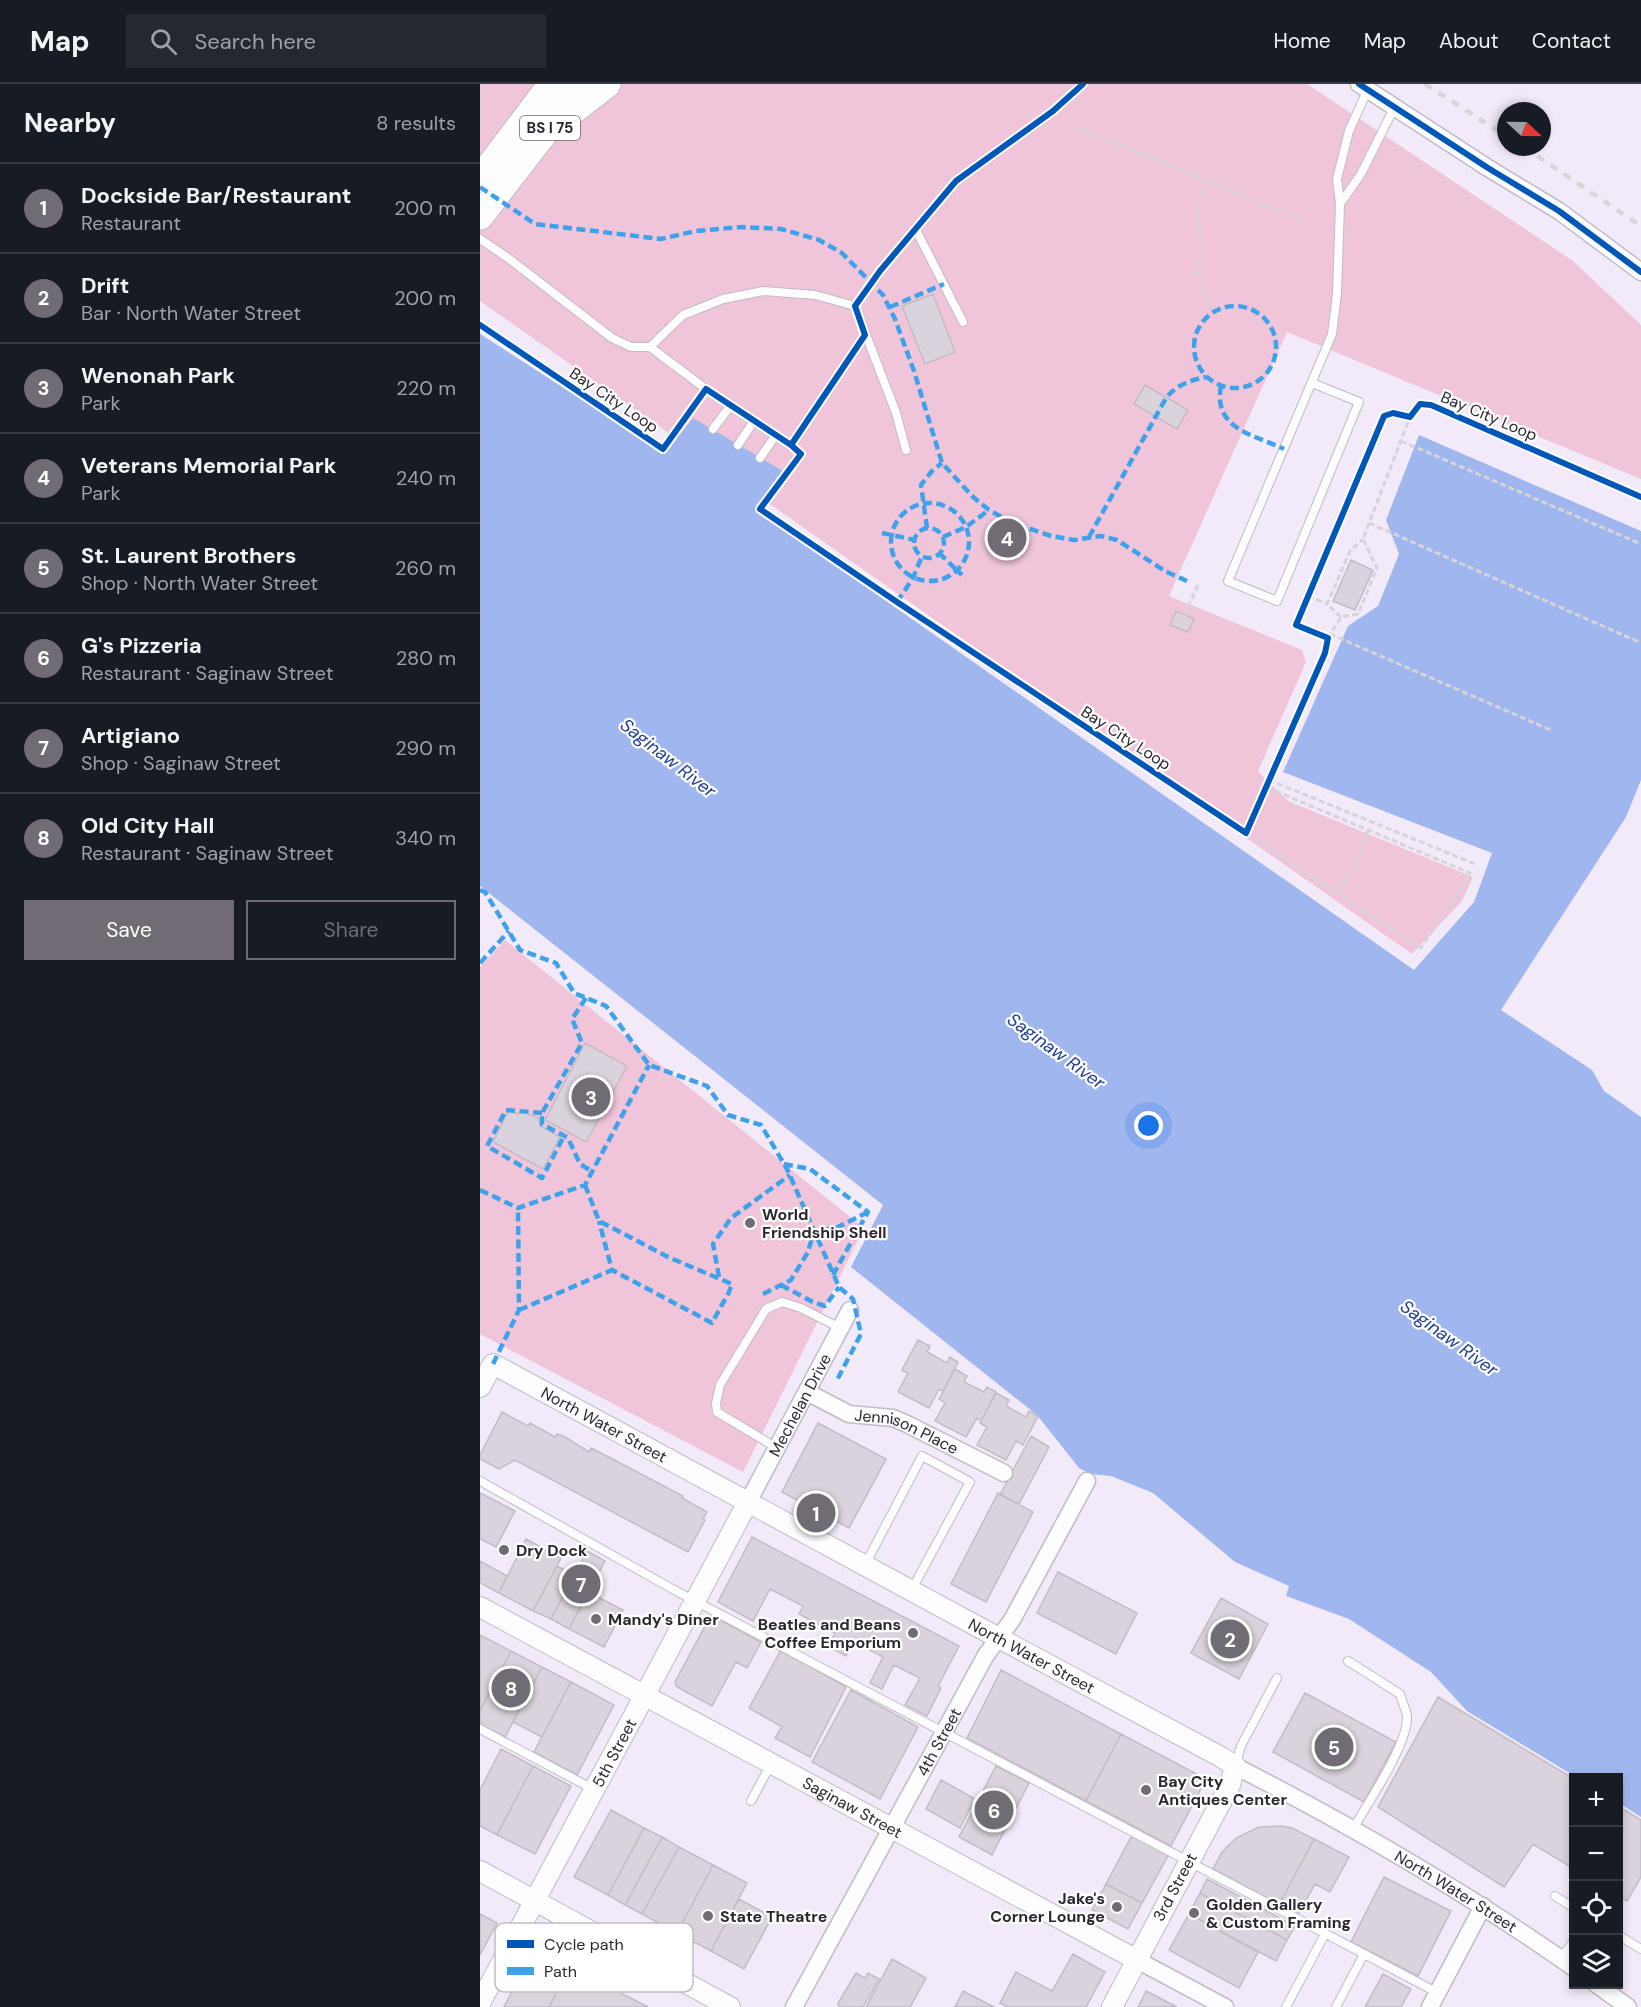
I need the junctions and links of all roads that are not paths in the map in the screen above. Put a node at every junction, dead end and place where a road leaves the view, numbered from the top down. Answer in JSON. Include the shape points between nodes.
{"nodes":[{"id":1,"x":552,"y":84,"type":"edge"},
{"id":2,"x":582,"y":84,"type":"edge"},
{"id":3,"x":607,"y":84,"type":"edge"},
{"id":4,"x":1083,"y":84,"type":"edge"},
{"id":5,"x":1364,"y":87,"type":"edge"},
{"id":6,"x":1395,"y":106,"type":"junction"},
{"id":7,"x":547,"y":132,"type":"junction"},
{"id":8,"x":506,"y":163,"type":"junction"},
{"id":9,"x":480,"y":179,"type":"edge"},
{"id":10,"x":1340,"y":204,"type":"junction"},
{"id":11,"x":480,"y":216,"type":"edge"},
{"id":12,"x":916,"y":230,"type":"junction"},
{"id":13,"x":480,"y":239,"type":"edge"},
{"id":14,"x":1641,"y":272,"type":"edge"},
{"id":15,"x":855,"y":306,"type":"junction"},
{"id":16,"x":963,"y":322,"type":"dead end"},
{"id":17,"x":865,"y":335,"type":"junction"},
{"id":18,"x":650,"y":347,"type":"junction"},
{"id":19,"x":1312,"y":383,"type":"junction"},
{"id":20,"x":731,"y":405,"type":"junction"},
{"id":21,"x":754,"y":421,"type":"junction"},
{"id":22,"x":713,"y":429,"type":"dead end"},
{"id":23,"x":776,"y":435,"type":"junction"},
{"id":24,"x":738,"y":445,"type":"dead end"},
{"id":25,"x":906,"y":450,"type":"dead end"},
{"id":26,"x":760,"y":458,"type":"dead end"},
{"id":27,"x":850,"y":1310,"type":"dead end"},
{"id":28,"x":840,"y":1328,"type":"junction"},
{"id":29,"x":486,"y":1360,"type":"edge"},
{"id":30,"x":480,"y":1387,"type":"edge"},
{"id":31,"x":807,"y":1392,"type":"junction"},
{"id":32,"x":777,"y":1448,"type":"junction"},
{"id":33,"x":1004,"y":1473,"type":"dead end"},
{"id":34,"x":480,"y":1481,"type":"edge"},
{"id":35,"x":1087,"y":1481,"type":"dead end"},
{"id":36,"x":748,"y":1502,"type":"junction"},
{"id":37,"x":864,"y":1566,"type":"junction"},
{"id":38,"x":911,"y":1591,"type":"junction"},
{"id":39,"x":696,"y":1601,"type":"junction"},
{"id":40,"x":480,"y":1606,"type":"edge"},
{"id":41,"x":998,"y":1638,"type":"junction"},
{"id":42,"x":1348,"y":1661,"type":"dead end"},
{"id":43,"x":1277,"y":1678,"type":"dead end"},
{"id":44,"x":646,"y":1696,"type":"junction"},
{"id":45,"x":480,"y":1729,"type":"edge"},
{"id":46,"x":943,"y":1733,"type":"junction"},
{"id":47,"x":771,"y":1763,"type":"junction"},
{"id":48,"x":1235,"y":1766,"type":"junction"},
{"id":49,"x":595,"y":1790,"type":"junction"},
{"id":50,"x":751,"y":1801,"type":"dead end"},
{"id":51,"x":891,"y":1828,"type":"junction"},
{"id":52,"x":1353,"y":1829,"type":"junction"},
{"id":53,"x":1189,"y":1863,"type":"junction"},
{"id":54,"x":480,"y":1871,"type":"edge"},
{"id":55,"x":1555,"y":1896,"type":"dead end"},
{"id":56,"x":535,"y":1901,"type":"junction"},
{"id":57,"x":1569,"y":1905,"type":"edge"},
{"id":58,"x":1483,"y":1906,"type":"junction"},
{"id":59,"x":523,"y":1923,"type":"edge"},
{"id":60,"x":575,"y":1923,"type":"edge"},
{"id":61,"x":1325,"y":1934,"type":"junction"},
{"id":62,"x":1623,"y":1938,"type":"edge"},
{"id":63,"x":1641,"y":1949,"type":"edge"},
{"id":64,"x":1364,"y":1954,"type":"junction"},
{"id":65,"x":1137,"y":1960,"type":"junction"},
{"id":66,"x":1567,"y":1964,"type":"edge"},
{"id":67,"x":495,"y":1975,"type":"edge"},
{"id":68,"x":693,"y":1987,"type":"edge"},
{"id":69,"x":1603,"y":1989,"type":"edge"},
{"id":70,"x":1434,"y":2000,"type":"edge"},
{"id":71,"x":480,"y":2003,"type":"edge"},
{"id":72,"x":730,"y":2007,"type":"edge"},
{"id":73,"x":795,"y":2007,"type":"edge"},
{"id":74,"x":1112,"y":2007,"type":"edge"},
{"id":75,"x":1225,"y":2007,"type":"edge"},
{"id":76,"x":1286,"y":2007,"type":"edge"},
{"id":77,"x":1335,"y":2007,"type":"edge"},
{"id":78,"x":1628,"y":2007,"type":"edge"}],
"edges":[{"from":1,"to":8,"type":"highway","number":"BS I 75"},
{"from":2,"to":7,"type":"highway","number":"BS I 75"},
{"from":3,"to":7,"type":"highway"},
{"from":4,"to":12,"type":"lane","via":[[1053,111],[956,181]]},
{"from":5,"to":6,"type":"street"},
{"from":5,"to":10,"type":"lane","via":[[1337,179]]},
{"from":6,"to":10,"type":"lane"},
{"from":6,"to":14,"type":"street","via":[[1558,211]]},
{"from":7,"to":8,"type":"highway","number":"BS I 75"},
{"from":8,"to":9,"type":"highway","number":"BS I 75"},
{"from":8,"to":11,"type":"highway","number":"BS I 75"},
{"from":10,"to":19,"type":"lane","via":[[1332,334]]},
{"from":12,"to":15,"type":"lane"},
{"from":12,"to":16,"type":"lane"},
{"from":13,"to":18,"type":"lane","via":[[612,338],[631,347]]},
{"from":15,"to":17,"type":"lane"},
{"from":15,"to":18,"type":"lane","via":[[815,295],[764,291],[723,298],[683,315]]},
{"from":17,"to":23,"type":"lane","via":[[791,445]]},
{"from":17,"to":25,"type":"lane","via":[[896,413]]},
{"from":18,"to":20,"type":"lane"},
{"from":19,"to":19,"type":"lane","via":[[1228,581],[1277,601],[1359,402]]},
{"from":20,"to":21,"type":"lane"},
{"from":20,"to":22,"type":"lane"},
{"from":21,"to":23,"type":"lane"},
{"from":21,"to":24,"type":"lane"},
{"from":23,"to":26,"type":"lane"},
{"from":27,"to":28,"type":"street","name":"Mechelan Drive"},
{"from":28,"to":31,"type":"street","name":"Mechelan Drive"},
{"from":28,"to":32,"type":"lane","via":[[782,1302],[766,1309],[720,1385],[717,1412]]},
{"from":29,"to":30,"type":"street"},
{"from":29,"to":36,"type":"street","name":"North Water Street"},
{"from":31,"to":32,"type":"street","name":"Mechelan Drive"},
{"from":31,"to":33,"type":"street","name":"Jennison Place","via":[[849,1414],[892,1418],[907,1424]]},
{"from":32,"to":36,"type":"street","name":"Mechelan Drive"},
{"from":34,"to":39,"type":"lane"},
{"from":35,"to":41,"type":"street","name":"4th Street","via":[[1012,1620]]},
{"from":36,"to":37,"type":"street","name":"North Water Street"},
{"from":36,"to":39,"type":"street","name":"5th Street"},
{"from":37,"to":38,"type":"street","name":"North Water Street"},
{"from":37,"to":38,"type":"lane","via":[[922,1456],[970,1482]]},
{"from":38,"to":41,"type":"street","name":"North Water Street"},
{"from":39,"to":44,"type":"street","name":"5th Street"},
{"from":39,"to":46,"type":"lane"},
{"from":40,"to":44,"type":"street","name":"Saginaw Street"},
{"from":41,"to":46,"type":"street","name":"4th Street"},
{"from":41,"to":48,"type":"street","name":"North Water Street"},
{"from":42,"to":52,"type":"lane","via":[[1400,1694],[1407,1717],[1395,1755]]},
{"from":43,"to":48,"type":"lane","via":[[1241,1746]]},
{"from":44,"to":47,"type":"street","name":"Saginaw Street"},
{"from":44,"to":49,"type":"street","name":"5th Street"},
{"from":45,"to":49,"type":"lane"},
{"from":46,"to":51,"type":"street","name":"4th Street"},
{"from":46,"to":53,"type":"lane"},
{"from":47,"to":50,"type":"lane"},
{"from":47,"to":51,"type":"street","name":"Saginaw Street"},
{"from":48,"to":52,"type":"street","name":"North Water Street"},
{"from":48,"to":53,"type":"street","name":"3rd Street","via":[[1230,1785]]},
{"from":49,"to":56,"type":"street","name":"5th Street"},
{"from":51,"to":65,"type":"street","name":"Saginaw Street"},
{"from":51,"to":73,"type":"street","name":"4th Street"},
{"from":52,"to":58,"type":"street","name":"North Water Street"},
{"from":53,"to":61,"type":"lane"},
{"from":53,"to":65,"type":"street","name":"3rd Street"},
{"from":54,"to":56,"type":"street"},
{"from":55,"to":57,"type":"lane"},
{"from":56,"to":59,"type":"street","name":"5th Street"},
{"from":56,"to":60,"type":"street"},
{"from":58,"to":66,"type":"street","name":"North Water Street"},
{"from":58,"to":70,"type":"street"},
{"from":61,"to":64,"type":"lane"},
{"from":61,"to":76,"type":"lane"},
{"from":62,"to":63,"type":"lane"},
{"from":64,"to":70,"type":"lane"},
{"from":64,"to":77,"type":"lane"},
{"from":65,"to":74,"type":"street","name":"3rd Street"},
{"from":65,"to":75,"type":"street","name":"Saginaw Street"},
{"from":67,"to":71,"type":"street","name":"5th Street"},
{"from":68,"to":72,"type":"street"},
{"from":69,"to":78,"type":"street"}]}
